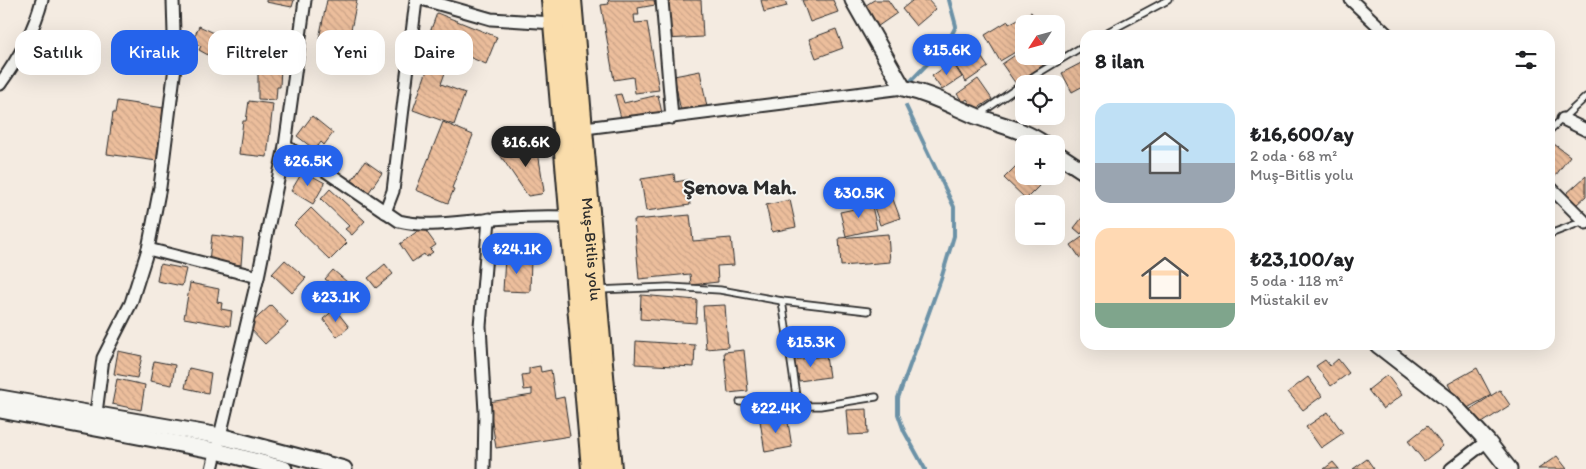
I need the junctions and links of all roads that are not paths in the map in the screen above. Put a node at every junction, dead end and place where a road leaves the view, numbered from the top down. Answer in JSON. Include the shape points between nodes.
{"nodes":[{"id":1,"x":42,"y":0,"type":"edge"},
{"id":2,"x":173,"y":0,"type":"edge"},
{"id":3,"x":305,"y":0,"type":"edge"},
{"id":4,"x":416,"y":0,"type":"edge"},
{"id":5,"x":425,"y":0,"type":"edge"},
{"id":6,"x":552,"y":0,"type":"edge"},
{"id":7,"x":571,"y":0,"type":"edge"},
{"id":8,"x":662,"y":0,"type":"edge"},
{"id":9,"x":853,"y":0,"type":"edge"},
{"id":10,"x":1168,"y":0,"type":"edge"},
{"id":11,"x":1351,"y":0,"type":"edge"},
{"id":12,"x":554,"y":22,"type":"junction"},
{"id":13,"x":1111,"y":30,"type":"edge"},
{"id":14,"x":1380,"y":30,"type":"edge"},
{"id":15,"x":1080,"y":48,"type":"edge"},
{"id":16,"x":0,"y":84,"type":"edge"},
{"id":17,"x":903,"y":88,"type":"junction"},
{"id":18,"x":1586,"y":97,"type":"edge"},
{"id":19,"x":977,"y":116,"type":"junction"},
{"id":20,"x":672,"y":118,"type":"junction"},
{"id":21,"x":1563,"y":119,"type":"junction"},
{"id":22,"x":1555,"y":126,"type":"edge"},
{"id":23,"x":572,"y":129,"type":"junction"},
{"id":24,"x":1586,"y":130,"type":"edge"},
{"id":25,"x":1030,"y":135,"type":"edge"},
{"id":26,"x":285,"y":146,"type":"junction"},
{"id":27,"x":1065,"y":159,"type":"edge"},
{"id":28,"x":1080,"y":169,"type":"edge"},
{"id":29,"x":1555,"y":192,"type":"edge"},
{"id":30,"x":385,"y":212,"type":"junction"},
{"id":31,"x":570,"y":217,"type":"junction"},
{"id":32,"x":489,"y":219,"type":"junction"},
{"id":33,"x":1585,"y":222,"type":"edge"},
{"id":34,"x":1555,"y":232,"type":"edge"},
{"id":35,"x":582,"y":244,"type":"junction"},
{"id":36,"x":148,"y":249,"type":"junction"},
{"id":37,"x":258,"y":277,"type":"junction"},
{"id":38,"x":586,"y":292,"type":"junction"},
{"id":39,"x":782,"y":301,"type":"junction"},
{"id":40,"x":868,"y":311,"type":"dead end"},
{"id":41,"x":1384,"y":350,"type":"edge"},
{"id":42,"x":876,"y":397,"type":"dead end"},
{"id":43,"x":0,"y":398,"type":"edge"},
{"id":44,"x":740,"y":402,"type":"dead end"},
{"id":45,"x":797,"y":402,"type":"junction"},
{"id":46,"x":0,"y":410,"type":"edge"},
{"id":47,"x":95,"y":420,"type":"junction"},
{"id":48,"x":1487,"y":441,"type":"junction"},
{"id":49,"x":219,"y":444,"type":"junction"},
{"id":50,"x":212,"y":469,"type":"edge"},
{"id":51,"x":284,"y":469,"type":"edge"},
{"id":52,"x":344,"y":469,"type":"edge"},
{"id":53,"x":484,"y":469,"type":"edge"},
{"id":54,"x":592,"y":469,"type":"edge"},
{"id":55,"x":611,"y":469,"type":"edge"},
{"id":56,"x":1450,"y":469,"type":"edge"},
{"id":57,"x":1510,"y":469,"type":"edge"}],
"edges":[{"from":1,"to":16,"type":"street","via":[[24,46]]},
{"from":2,"to":36,"type":"street","via":[[175,67],[160,187]]},
{"from":3,"to":26,"type":"street"},
{"from":4,"to":30,"type":"street","via":[[393,191]]},
{"from":5,"to":12,"type":"street","via":[[491,19]]},
{"from":6,"to":12,"type":"highway","name":"Muş-Bitlis yolu"},
{"from":7,"to":23,"type":"highway","name":"Muş-Bitlis yolu"},
{"from":8,"to":20,"type":"street"},
{"from":9,"to":17,"type":"street"},
{"from":10,"to":13,"type":"lane"},
{"from":11,"to":14,"type":"street"},
{"from":12,"to":23,"type":"highway","name":"Muş-Bitlis yolu"},
{"from":15,"to":19,"type":"lane"},
{"from":17,"to":19,"type":"street","via":[[924,92]]},
{"from":17,"to":20,"type":"street"},
{"from":18,"to":21,"type":"lane"},
{"from":19,"to":25,"type":"street"},
{"from":20,"to":23,"type":"street"},
{"from":21,"to":22,"type":"lane"},
{"from":21,"to":24,"type":"street"},
{"from":23,"to":31,"type":"highway","name":"Muş-Bitlis yolu"},
{"from":23,"to":35,"type":"highway","name":"Muş-Bitlis yolu"},
{"from":26,"to":30,"type":"street"},
{"from":26,"to":37,"type":"street"},
{"from":27,"to":28,"type":"street"},
{"from":29,"to":33,"type":"street"},
{"from":30,"to":32,"type":"street","via":[[410,224]]},
{"from":31,"to":32,"type":"street"},
{"from":31,"to":35,"type":"highway","name":"Muş-Bitlis yolu"},
{"from":32,"to":53,"type":"street","via":[[480,326],[485,412]]},
{"from":33,"to":34,"type":"lane"},
{"from":35,"to":38,"type":"highway","name":"Muş-Bitlis yolu"},
{"from":36,"to":37,"type":"street"},
{"from":36,"to":47,"type":"street","via":[[131,303],[103,358]]},
{"from":37,"to":49,"type":"street"},
{"from":38,"to":39,"type":"lane","via":[[643,287],[694,288]]},
{"from":38,"to":54,"type":"highway","name":"Muş-Bitlis yolu"},
{"from":38,"to":55,"type":"highway","name":"Muş-Bitlis yolu"},
{"from":39,"to":40,"type":"lane"},
{"from":39,"to":45,"type":"lane"},
{"from":41,"to":48,"type":"street","via":[[1450,401]]},
{"from":42,"to":45,"type":"lane","via":[[820,406]]},
{"from":43,"to":47,"type":"street"},
{"from":44,"to":45,"type":"lane"},
{"from":46,"to":47,"type":"street"},
{"from":47,"to":49,"type":"street"},
{"from":48,"to":56,"type":"street"},
{"from":48,"to":57,"type":"street"},
{"from":49,"to":50,"type":"street"},
{"from":49,"to":51,"type":"street"},
{"from":49,"to":52,"type":"street"}]}
